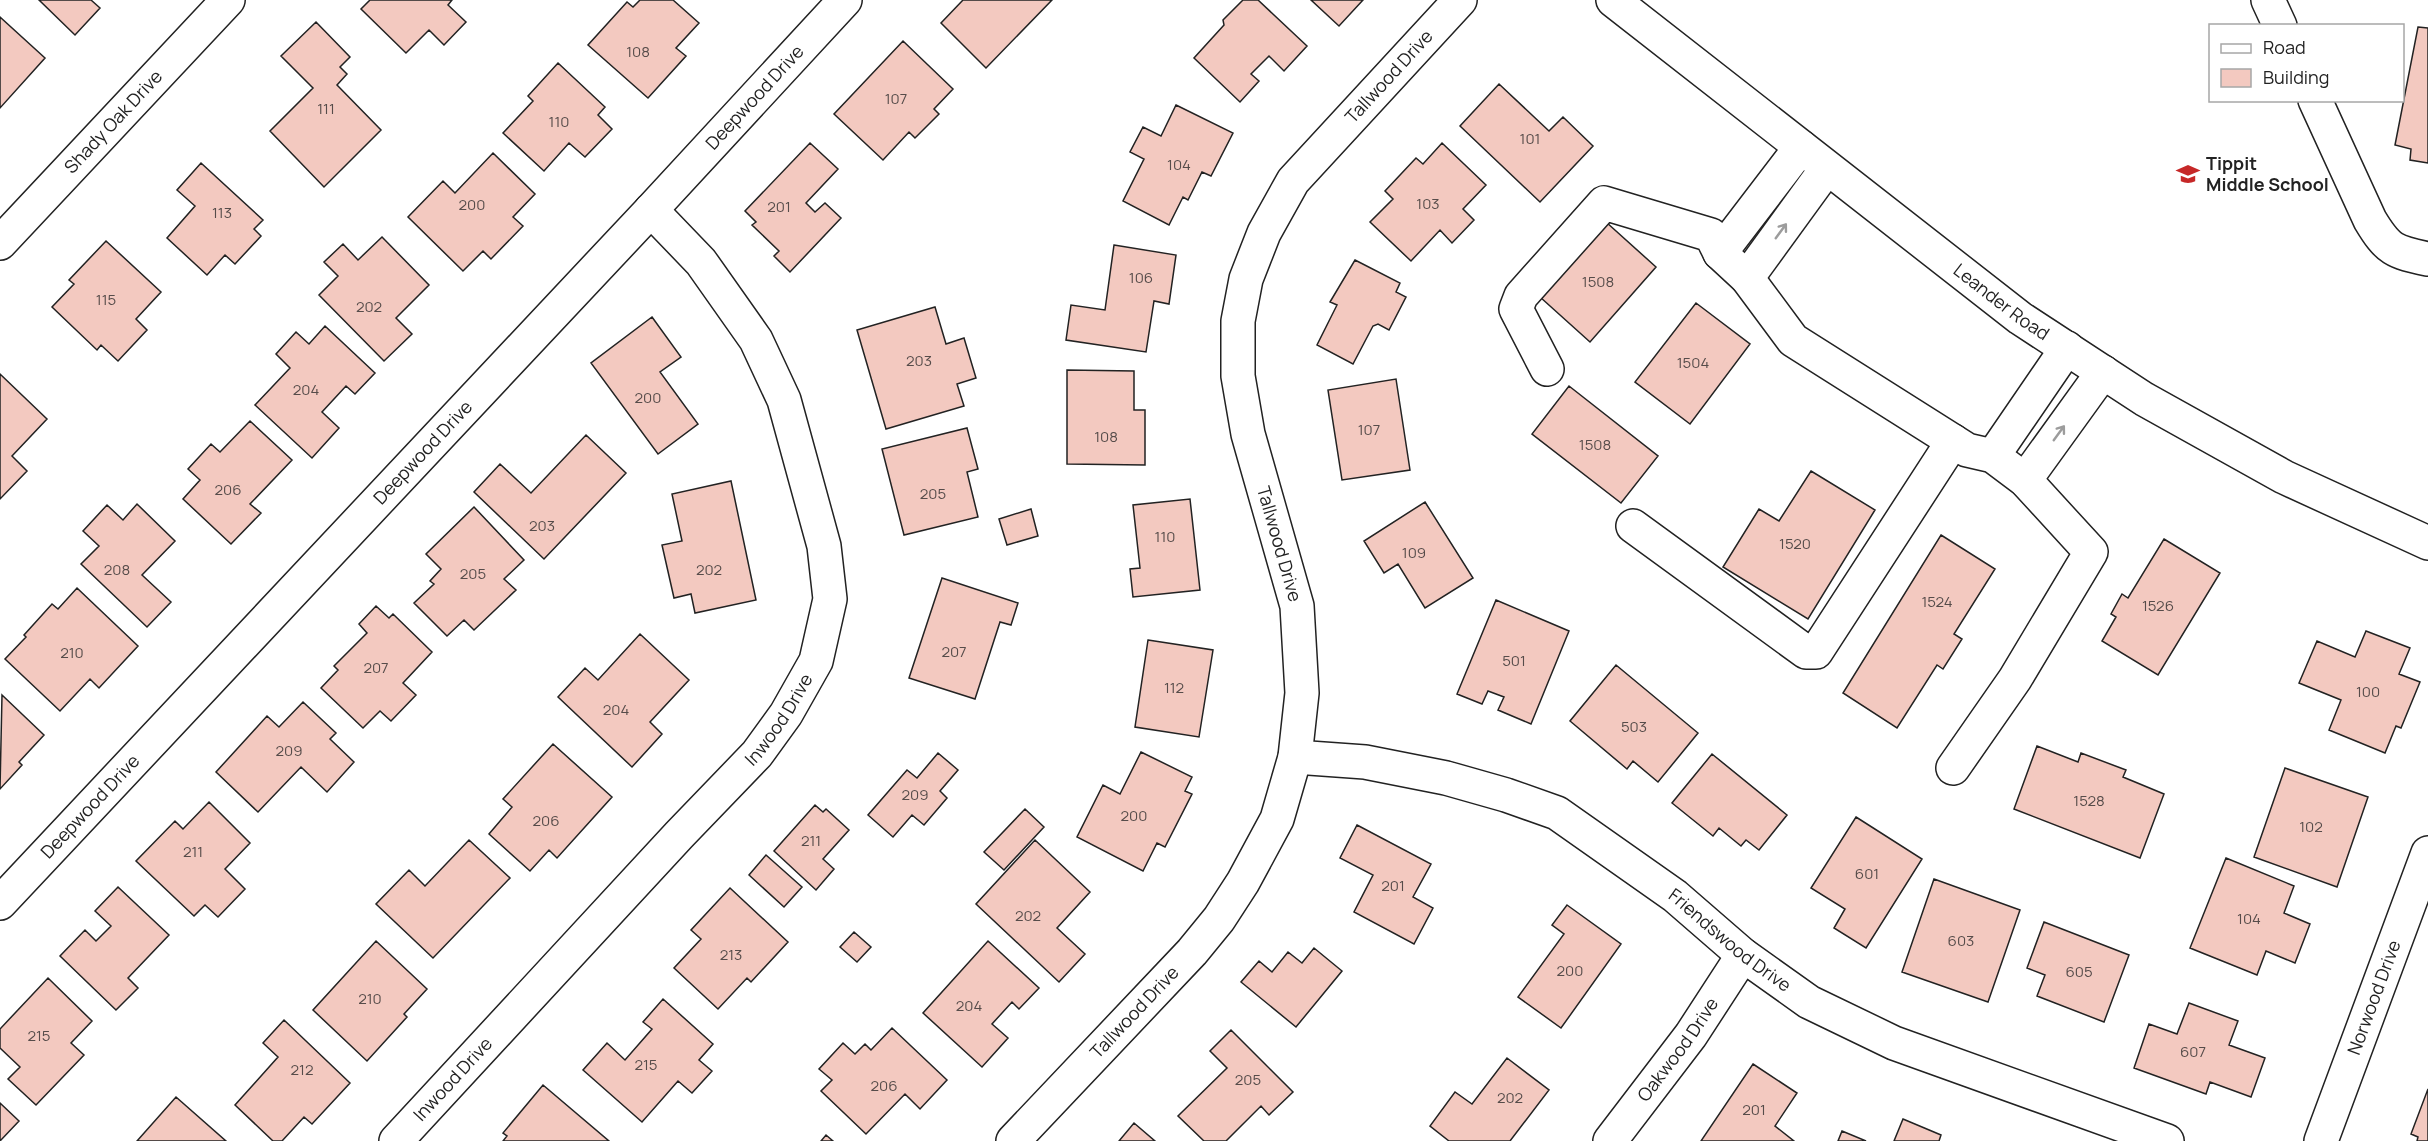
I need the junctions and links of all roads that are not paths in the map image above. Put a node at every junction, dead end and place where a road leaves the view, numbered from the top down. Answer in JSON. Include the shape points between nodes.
{"nodes":[{"id":1,"x":228,"y":0,"type":"edge"},
{"id":2,"x":845,"y":0,"type":"edge"},
{"id":3,"x":1460,"y":0,"type":"edge"},
{"id":4,"x":1613,"y":0,"type":"edge"},
{"id":5,"x":2268,"y":0,"type":"edge"},
{"id":6,"x":2279,"y":24,"type":"edge"},
{"id":7,"x":2316,"y":102,"type":"edge"},
{"id":8,"x":1801,"y":147,"type":"junction"},
{"id":9,"x":1827,"y":168,"type":"junction"},
{"id":10,"x":651,"y":210,"type":"junction"},
{"id":11,"x":0,"y":243,"type":"edge"},
{"id":12,"x":1720,"y":253,"type":"junction"},
{"id":13,"x":2428,"y":259,"type":"edge"},
{"id":14,"x":1747,"y":278,"type":"junction"},
{"id":15,"x":2067,"y":348,"type":"junction"},
{"id":16,"x":1547,"y":369,"type":"dead end"},
{"id":17,"x":2103,"y":372,"type":"junction"},
{"id":18,"x":1953,"y":441,"type":"junction"},
{"id":19,"x":1993,"y":456,"type":"junction"},
{"id":20,"x":2025,"y":480,"type":"junction"},
{"id":21,"x":1633,"y":526,"type":"dead end"},
{"id":22,"x":2428,"y":543,"type":"edge"},
{"id":23,"x":1295,"y":757,"type":"junction"},
{"id":24,"x":1953,"y":768,"type":"dead end"},
{"id":25,"x":2428,"y":853,"type":"edge"},
{"id":26,"x":0,"y":903,"type":"edge"},
{"id":27,"x":1743,"y":955,"type":"junction"},
{"id":28,"x":396,"y":1141,"type":"edge"},
{"id":29,"x":1013,"y":1141,"type":"edge"},
{"id":30,"x":1610,"y":1141,"type":"edge"},
{"id":31,"x":2167,"y":1141,"type":"edge"},
{"id":32,"x":2321,"y":1141,"type":"edge"}],
"edges":[{"from":1,"to":11,"type":"street","name":"Shady Oak Drive"},
{"from":2,"to":10,"type":"street","name":"Deepwood Drive"},
{"from":3,"to":23,"type":"street","name":"Tallwood Drive","via":[[1293,181],[1264,233],[1246,279],[1238,321],[1238,376],[1248,434],[1297,606],[1302,693]]},
{"from":4,"to":8,"type":"street","name":"Leander Road"},
{"from":5,"to":6,"type":"street"},
{"from":7,"to":13,"type":"street","via":[[2380,237],[2391,249]]},
{"from":8,"to":9,"type":"street","name":"Leander Road"},
{"from":8,"to":12,"type":"street"},
{"from":14,"to":9,"type":"street","one_way":true},
{"from":9,"to":15,"type":"street","name":"Leander Road","via":[[2020,318]]},
{"from":10,"to":26,"type":"street","name":"Deepwood Drive"},
{"from":10,"to":28,"type":"street","name":"Inwood Drive","via":[[701,262],[756,340],[784,400],[824,546],[830,599],[816,661],[786,714],[757,754]]},
{"from":12,"to":14,"type":"street"},
{"from":12,"to":16,"type":"street","via":[[1711,235],[1604,203],[1521,296],[1516,309]]},
{"from":14,"to":18,"type":"street","via":[[1793,340]]},
{"from":15,"to":17,"type":"street","name":"Leander Road"},
{"from":15,"to":19,"type":"street"},
{"from":20,"to":17,"type":"street","one_way":true},
{"from":17,"to":22,"type":"street","name":"Leander Road","via":[[2284,477]]},
{"from":18,"to":19,"type":"street","via":[[1967,450]]},
{"from":18,"to":21,"type":"street","via":[[1816,652],[1806,652]]},
{"from":19,"to":20,"type":"street"},
{"from":20,"to":24,"type":"street","via":[[2091,552],[2015,679]]},
{"from":23,"to":27,"type":"street","name":"Friendswood Drive","via":[[1365,762],[1446,778],[1557,813],[1675,896]]},
{"from":23,"to":29,"type":"street","name":"Tallwood Drive","via":[[1277,819],[1219,919]]},
{"from":25,"to":32,"type":"street","name":"Norwood Drive"},
{"from":27,"to":30,"type":"street","name":"Oakwood Drive","via":[[1691,1035]]},
{"from":27,"to":31,"type":"street","name":"Friendswood Drive","via":[[1809,1002],[1885,1039]]}]}
